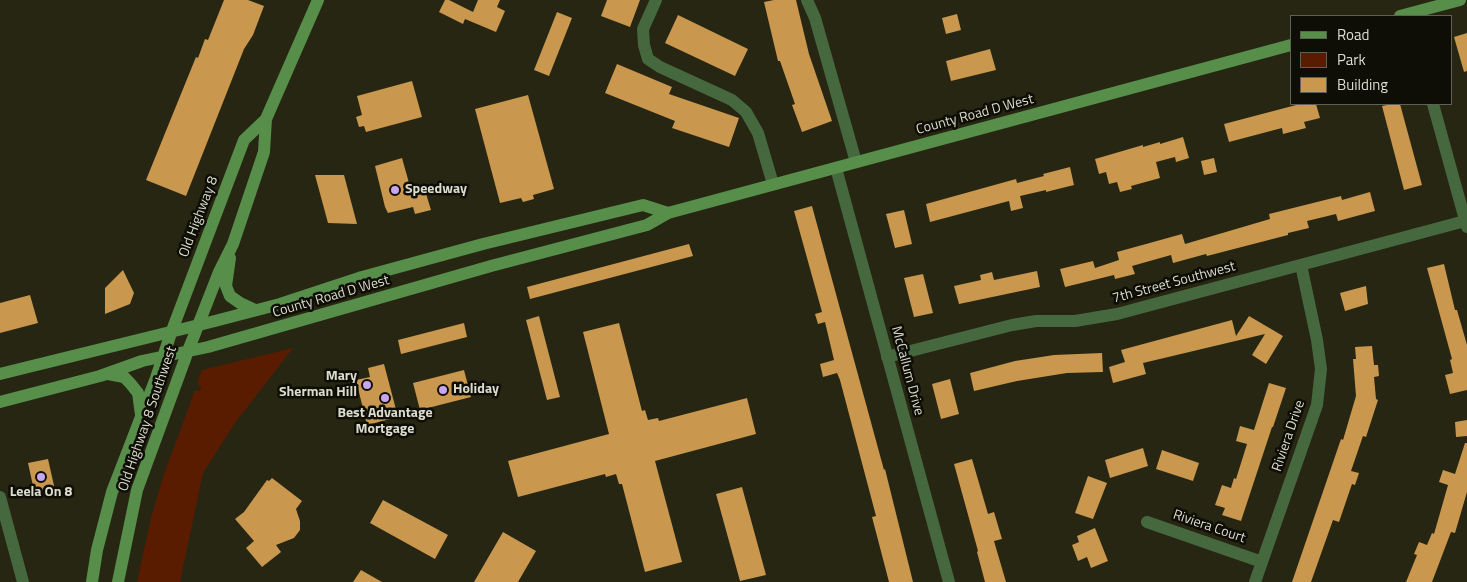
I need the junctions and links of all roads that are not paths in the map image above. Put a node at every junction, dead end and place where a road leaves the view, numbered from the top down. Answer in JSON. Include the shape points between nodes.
{"nodes":[{"id":1,"x":318,"y":0,"type":"edge"},
{"id":2,"x":656,"y":0,"type":"edge"},
{"id":3,"x":807,"y":0,"type":"edge"},
{"id":4,"x":1460,"y":0,"type":"edge"},
{"id":5,"x":1406,"y":15,"type":"edge"},
{"id":6,"x":1290,"y":46,"type":"edge"},
{"id":7,"x":1433,"y":105,"type":"edge"},
{"id":8,"x":266,"y":119,"type":"junction"},
{"id":9,"x":856,"y":162,"type":"junction"},
{"id":10,"x":836,"y":168,"type":"junction"},
{"id":11,"x":773,"y":184,"type":"junction"},
{"id":12,"x":668,"y":212,"type":"junction"},
{"id":13,"x":1466,"y":224,"type":"edge"},
{"id":14,"x":234,"y":244,"type":"junction"},
{"id":15,"x":1301,"y":265,"type":"junction"},
{"id":16,"x":255,"y":310,"type":"junction"},
{"id":17,"x":198,"y":326,"type":"junction"},
{"id":18,"x":171,"y":333,"type":"junction"},
{"id":19,"x":188,"y":351,"type":"junction"},
{"id":20,"x":163,"y":357,"type":"junction"},
{"id":21,"x":888,"y":357,"type":"junction"},
{"id":22,"x":0,"y":374,"type":"edge"},
{"id":23,"x":100,"y":376,"type":"junction"},
{"id":24,"x":0,"y":402,"type":"edge"},
{"id":25,"x":142,"y":416,"type":"junction"},
{"id":26,"x":0,"y":497,"type":"edge"},
{"id":27,"x":1147,"y":522,"type":"dead end"},
{"id":28,"x":1262,"y":562,"type":"junction"},
{"id":29,"x":23,"y":582,"type":"edge"},
{"id":30,"x":92,"y":582,"type":"edge"},
{"id":31,"x":118,"y":582,"type":"edge"},
{"id":32,"x":949,"y":582,"type":"edge"},
{"id":33,"x":1255,"y":582,"type":"edge"}],
"edges":[{"from":1,"to":8,"type":"main road","name":"Old Highway 8"},
{"from":2,"to":11,"type":"street","via":[[643,29],[648,58],[660,67],[732,100],[746,112],[758,133]]},
{"from":3,"to":9,"type":"street"},
{"from":4,"to":5,"type":"main road"},
{"from":6,"to":9,"type":"main road","name":"County Road D West"},
{"from":7,"to":13,"type":"street"},
{"from":8,"to":14,"type":"main road","name":"Old Highway 8","via":[[264,152]]},
{"from":8,"to":18,"type":"main road","name":"Old Highway 8","via":[[244,140]]},
{"from":9,"to":10,"type":"main road","name":"County Road D West"},
{"from":10,"to":11,"type":"main road","name":"County Road D West"},
{"from":10,"to":21,"type":"street","name":"McCallum Drive"},
{"from":11,"to":12,"type":"main road","name":"County Road D West"},
{"from":12,"to":16,"type":"main road","name":"County Road D West","via":[[643,205],[409,264]]},
{"from":12,"to":19,"type":"main road","name":"County Road D West","via":[[647,225]]},
{"from":13,"to":15,"type":"street","name":"7th Street Southwest"},
{"from":14,"to":16,"type":"main road","via":[[226,286],[230,296]]},
{"from":14,"to":17,"type":"main road","name":"Old Highway 8"},
{"from":15,"to":21,"type":"street","name":"7th Street Southwest","via":[[1118,314],[1012,325]]},
{"from":15,"to":28,"type":"street","name":"Riviera Drive","via":[[1317,340],[1320,369],[1317,405]]},
{"from":16,"to":17,"type":"main road","name":"County Road D West"},
{"from":17,"to":18,"type":"main road","name":"County Road D West"},
{"from":17,"to":19,"type":"main road","name":"Old Highway 8 Southwest"},
{"from":18,"to":20,"type":"main road","name":"Old Highway 8 Southwest"},
{"from":18,"to":22,"type":"main road","name":"County Road D West"},
{"from":19,"to":20,"type":"main road","name":"County Road D West"},
{"from":19,"to":31,"type":"main road","name":"Old Highway 8 Southwest","via":[[137,490]]},
{"from":20,"to":23,"type":"main road","name":"County Road D West"},
{"from":20,"to":25,"type":"main road","name":"Old Highway 8 Southwest"},
{"from":21,"to":32,"type":"street","name":"McCallum Drive"},
{"from":23,"to":24,"type":"main road","name":"County Road D West"},
{"from":23,"to":25,"type":"main road","via":[[124,377],[138,393]]},
{"from":25,"to":30,"type":"main road","name":"Old Highway 8 Southwest","via":[[109,502]]},
{"from":26,"to":29,"type":"street"},
{"from":27,"to":28,"type":"street","name":"Riviera Court"},
{"from":28,"to":33,"type":"street","name":"Riviera Drive"}]}
